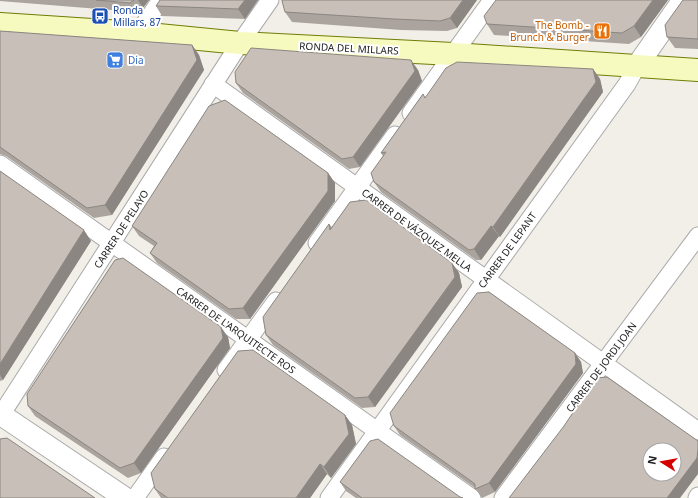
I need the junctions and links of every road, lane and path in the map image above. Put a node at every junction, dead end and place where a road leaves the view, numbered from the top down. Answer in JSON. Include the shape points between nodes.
{"nodes":[{"id":1,"x":161,"y":0,"type":"edge"},
{"id":2,"x":270,"y":0,"type":"edge"},
{"id":3,"x":492,"y":0,"type":"edge"},
{"id":4,"x":684,"y":0,"type":"edge"},
{"id":5,"x":0,"y":24,"type":"edge"},
{"id":6,"x":138,"y":33,"type":"junction"},
{"id":7,"x":240,"y":43,"type":"junction"},
{"id":8,"x":453,"y":54,"type":"junction"},
{"id":9,"x":637,"y":66,"type":"junction"},
{"id":10,"x":698,"y":70,"type":"edge"},
{"id":11,"x":214,"y":84,"type":"junction"},
{"id":12,"x":0,"y":164,"type":"edge"},
{"id":13,"x":358,"y":187,"type":"junction"},
{"id":14,"x":698,"y":236,"type":"edge"},
{"id":15,"x":112,"y":242,"type":"junction"},
{"id":16,"x":310,"y":254,"type":"edge"},
{"id":17,"x":486,"y":279,"type":"junction"},
{"id":18,"x":287,"y":286,"type":"edge"},
{"id":19,"x":249,"y":339,"type":"junction"},
{"id":20,"x":603,"y":363,"type":"junction"},
{"id":21,"x":217,"y":383,"type":"edge"},
{"id":22,"x":2,"y":420,"type":"edge"},
{"id":23,"x":377,"y":431,"type":"junction"},
{"id":24,"x":698,"y":431,"type":"edge"},
{"id":25,"x":173,"y":445,"type":"edge"},
{"id":26,"x":125,"y":498,"type":"edge"},
{"id":27,"x":135,"y":498,"type":"edge"},
{"id":28,"x":329,"y":498,"type":"edge"},
{"id":29,"x":472,"y":498,"type":"edge"},
{"id":30,"x":503,"y":498,"type":"edge"}],
"edges":[{"from":1,"to":6,"type":"street"},
{"from":2,"to":7,"type":"street","name":"CARRER DE PELAYO"},
{"from":3,"to":8,"type":"street"},
{"from":4,"to":9,"type":"street","name":"CARRER DE LEPANT"},
{"from":5,"to":6,"type":"main road","name":"RONDA DEL MILLARS"},
{"from":6,"to":7,"type":"main road","name":"RONDA DEL MILLARS"},
{"from":7,"to":8,"type":"main road","name":"RONDA DEL MILLARS"},
{"from":7,"to":11,"type":"street","name":"CARRER DE PELAYO"},
{"from":8,"to":9,"type":"main road","name":"RONDA DEL MILLARS"},
{"from":8,"to":13,"type":"street"},
{"from":9,"to":10,"type":"main road","name":"RONDA DEL MILLARS"},
{"from":9,"to":17,"type":"street","name":"CARRER DE LEPANT"},
{"from":11,"to":13,"type":"street","name":"CARRER DE VÁZQUEZ MELLA"},
{"from":11,"to":15,"type":"street","name":"CARRER DE PELAYO"},
{"from":12,"to":15,"type":"street","name":"CARRER DE L'ARQUITECTE ROS"},
{"from":13,"to":16,"type":"street"},
{"from":13,"to":17,"type":"street","name":"CARRER DE VÁZQUEZ MELLA"},
{"from":14,"to":20,"type":"street","name":"CARRER DE JORDI JOAN"},
{"from":15,"to":19,"type":"street","name":"CARRER DE L'ARQUITECTE ROS"},
{"from":15,"to":22,"type":"street","name":"CARRER DE PELAYO"},
{"from":17,"to":20,"type":"street","name":"CARRER DE VÁZQUEZ MELLA"},
{"from":17,"to":23,"type":"street","name":"CARRER DE LEPANT"},
{"from":18,"to":19,"type":"street"},
{"from":19,"to":21,"type":"street"},
{"from":19,"to":23,"type":"street","name":"CARRER DE L'ARQUITECTE ROS"},
{"from":20,"to":24,"type":"street","name":"CARRER DE VÁZQUEZ MELLA"},
{"from":20,"to":30,"type":"street","name":"CARRER DE JORDI JOAN"},
{"from":22,"to":26,"type":"street"},
{"from":23,"to":28,"type":"street","name":"CARRER DE LEPANT"},
{"from":23,"to":29,"type":"street","name":"CARRER DE L'ARQUITECTE ROS"},
{"from":25,"to":27,"type":"street"}]}
